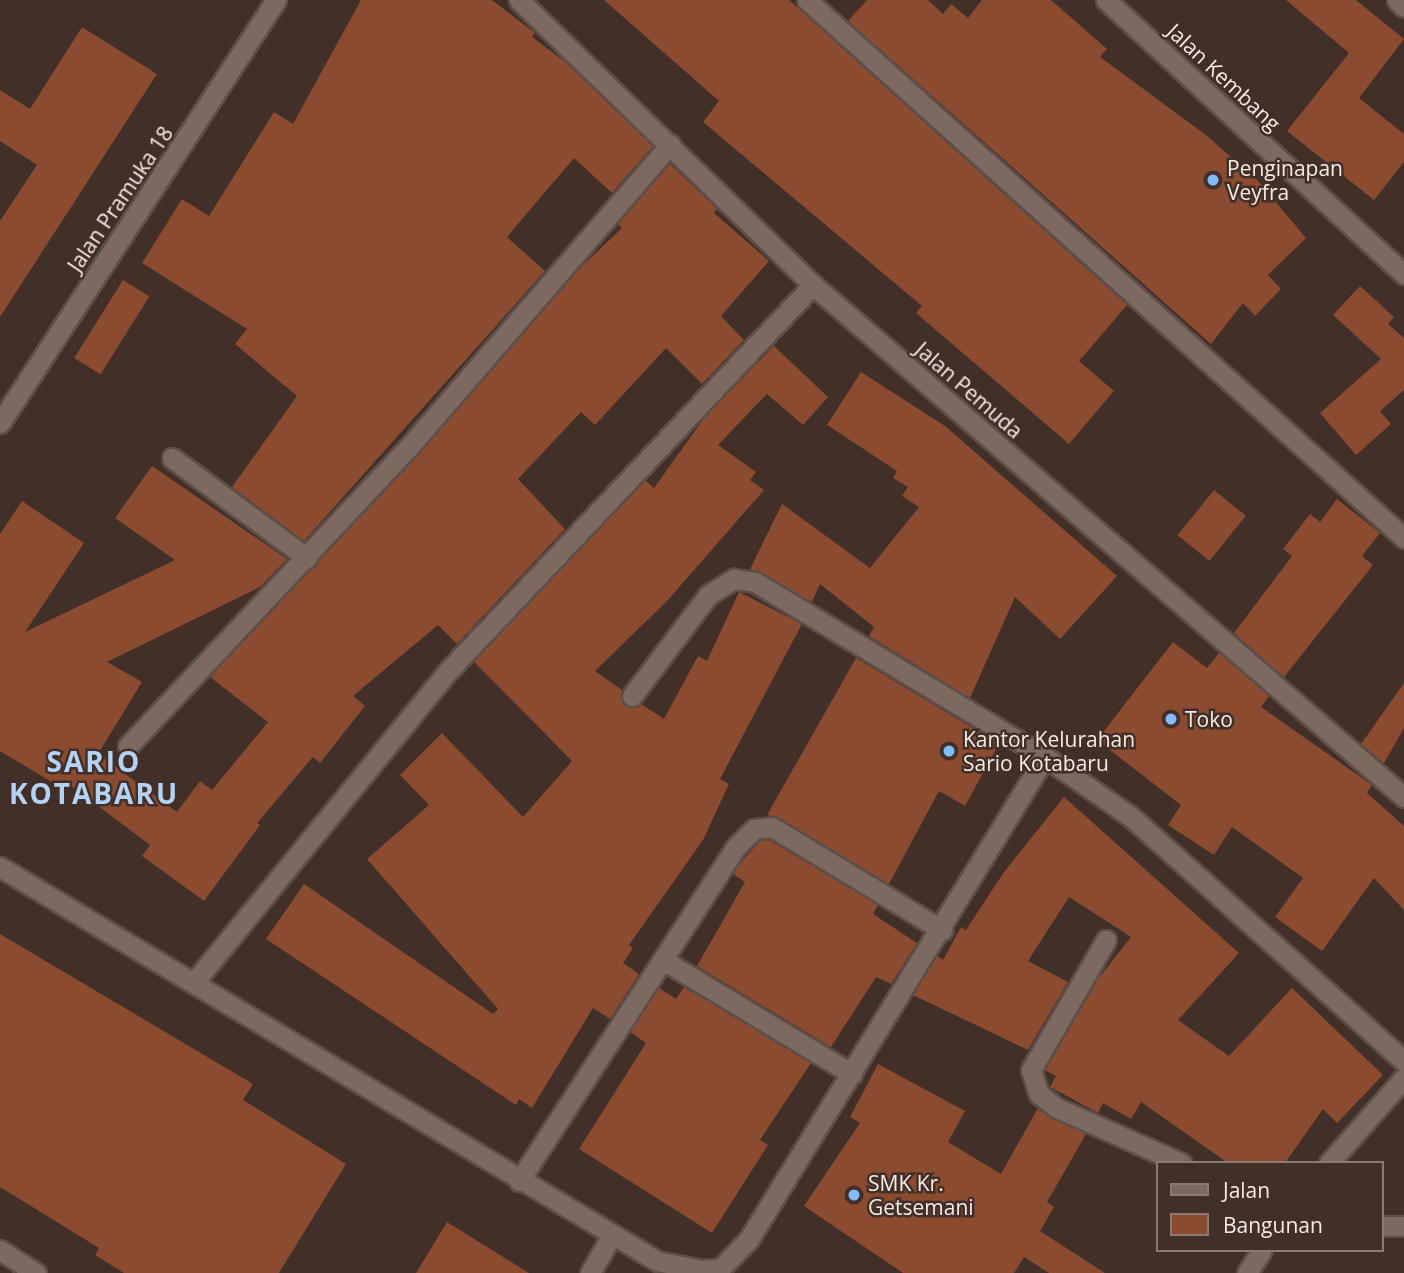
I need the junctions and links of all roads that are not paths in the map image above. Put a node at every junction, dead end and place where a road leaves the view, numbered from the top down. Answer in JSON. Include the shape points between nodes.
{"nodes":[{"id":1,"x":276,"y":0,"type":"edge"},
{"id":2,"x":519,"y":0,"type":"edge"},
{"id":3,"x":807,"y":0,"type":"edge"},
{"id":4,"x":1106,"y":0,"type":"edge"},
{"id":5,"x":1397,"y":0,"type":"edge"},
{"id":6,"x":1404,"y":6,"type":"edge"},
{"id":7,"x":670,"y":145,"type":"junction"},
{"id":8,"x":1404,"y":274,"type":"edge"},
{"id":9,"x":813,"y":285,"type":"junction"},
{"id":10,"x":0,"y":423,"type":"edge"},
{"id":11,"x":172,"y":458,"type":"dead end"},
{"id":12,"x":1404,"y":538,"type":"edge"},
{"id":13,"x":307,"y":558,"type":"junction"},
{"id":14,"x":632,"y":696,"type":"dead end"},
{"id":15,"x":128,"y":746,"type":"dead end"},
{"id":16,"x":1045,"y":757,"type":"junction"},
{"id":17,"x":1404,"y":797,"type":"edge"},
{"id":18,"x":0,"y":867,"type":"edge"},
{"id":19,"x":942,"y":930,"type":"junction"},
{"id":20,"x":1107,"y":940,"type":"dead end"},
{"id":21,"x":663,"y":960,"type":"junction"},
{"id":22,"x":196,"y":980,"type":"junction"},
{"id":23,"x":1404,"y":1061,"type":"edge"},
{"id":24,"x":852,"y":1074,"type":"junction"},
{"id":25,"x":1404,"y":1078,"type":"edge"},
{"id":26,"x":1176,"y":1161,"type":"edge"},
{"id":27,"x":1331,"y":1161,"type":"edge"},
{"id":28,"x":519,"y":1181,"type":"junction"},
{"id":29,"x":1383,"y":1226,"type":"edge"},
{"id":30,"x":1404,"y":1226,"type":"edge"},
{"id":31,"x":612,"y":1235,"type":"junction"},
{"id":32,"x":0,"y":1250,"type":"edge"},
{"id":33,"x":1261,"y":1252,"type":"edge"},
{"id":34,"x":36,"y":1273,"type":"edge"},
{"id":35,"x":590,"y":1273,"type":"edge"},
{"id":36,"x":1247,"y":1273,"type":"edge"}],
"edges":[{"from":1,"to":10,"type":"street","name":"Jalan Pramuka 18"},
{"from":2,"to":7,"type":"street","name":"Jalan Pemuda"},
{"from":3,"to":12,"type":"street"},
{"from":4,"to":8,"type":"street","name":"Jalan Kembang"},
{"from":5,"to":6,"type":"street"},
{"from":7,"to":9,"type":"street","name":"Jalan Pemuda"},
{"from":7,"to":13,"type":"street"},
{"from":9,"to":17,"type":"street","name":"Jalan Pemuda"},
{"from":9,"to":22,"type":"street","via":[[449,670]]},
{"from":11,"to":13,"type":"street"},
{"from":13,"to":15,"type":"street"},
{"from":14,"to":16,"type":"street","via":[[708,595],[734,579],[755,582]]},
{"from":16,"to":19,"type":"street"},
{"from":16,"to":23,"type":"street","via":[[1130,816]]},
{"from":18,"to":22,"type":"street"},
{"from":19,"to":21,"type":"street","via":[[764,825],[736,847]]},
{"from":19,"to":24,"type":"street"},
{"from":20,"to":26,"type":"street","via":[[1031,1070],[1039,1094],[1057,1108]]},
{"from":21,"to":24,"type":"street"},
{"from":21,"to":28,"type":"street"},
{"from":22,"to":28,"type":"street"},
{"from":24,"to":31,"type":"street","via":[[749,1239],[720,1269],[657,1261]]},
{"from":25,"to":27,"type":"street"},
{"from":28,"to":31,"type":"street"},
{"from":29,"to":30,"type":"street"},
{"from":31,"to":35,"type":"street"},
{"from":32,"to":34,"type":"street"},
{"from":33,"to":36,"type":"street"}]}
